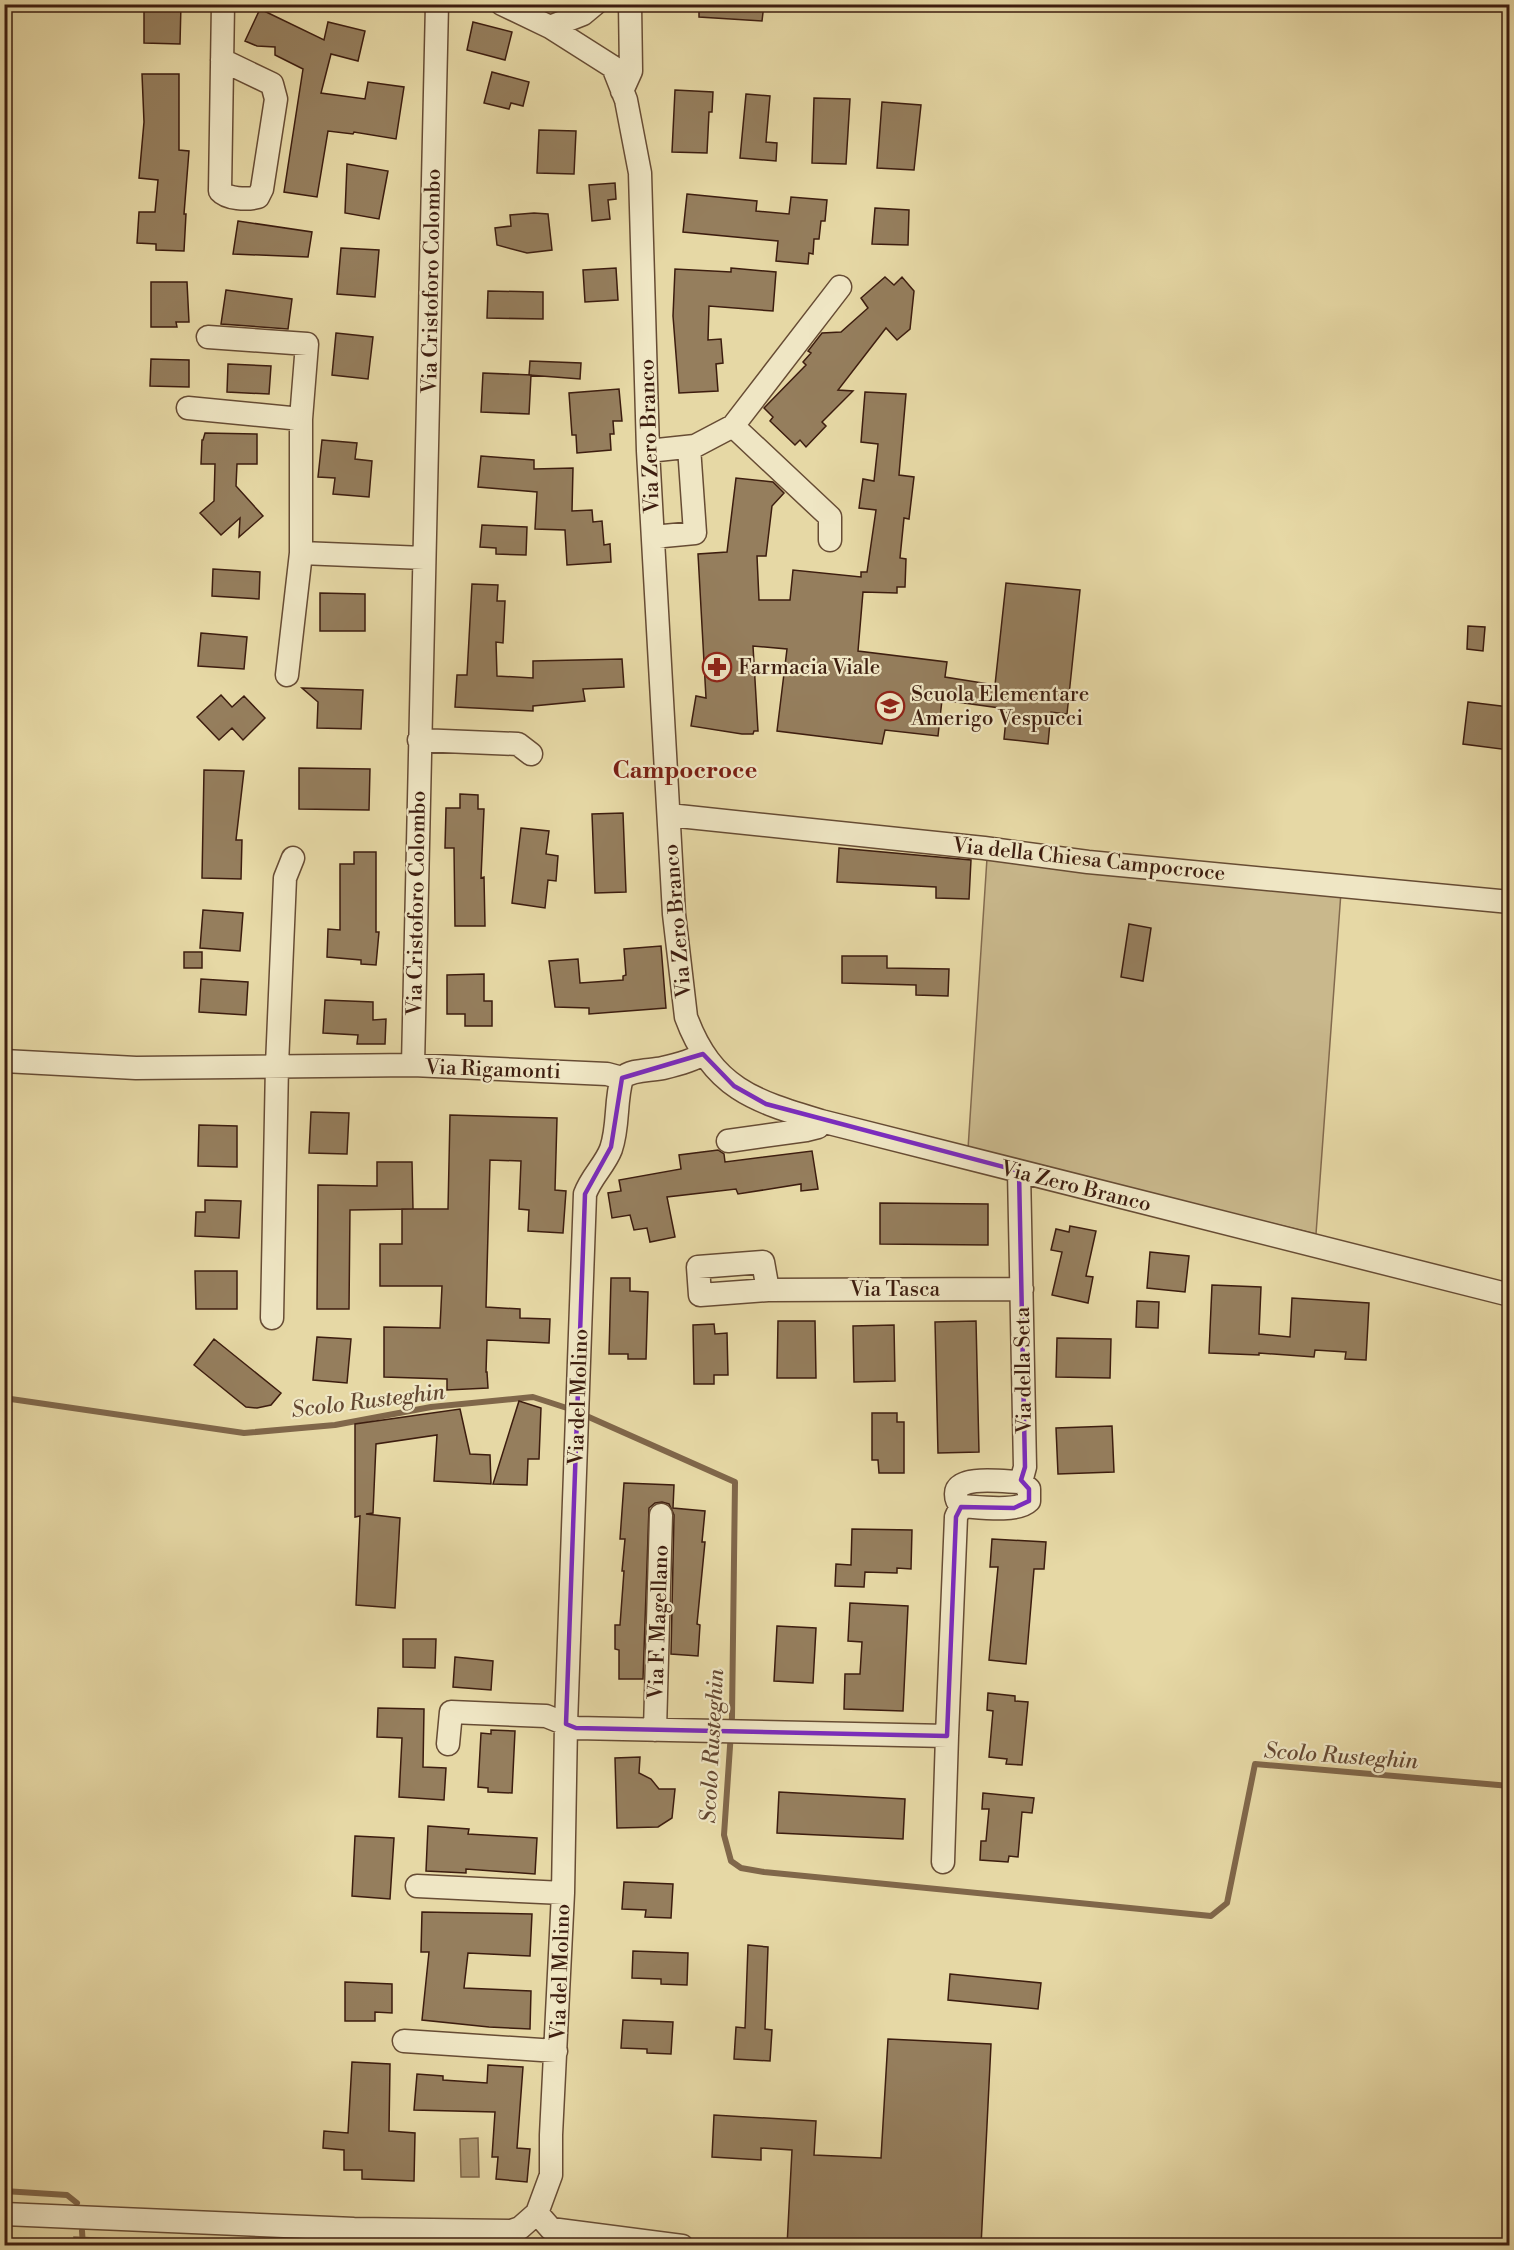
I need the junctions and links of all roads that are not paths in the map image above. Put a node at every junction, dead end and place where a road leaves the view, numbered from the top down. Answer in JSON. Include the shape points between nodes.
{"nodes":[{"id":1,"x":223,"y":4,"type":"edge"},
{"id":2,"x":437,"y":4,"type":"edge"},
{"id":3,"x":501,"y":4,"type":"edge"},
{"id":4,"x":595,"y":4,"type":"edge"},
{"id":5,"x":630,"y":4,"type":"edge"},
{"id":6,"x":550,"y":27,"type":"junction"},
{"id":7,"x":222,"y":60,"type":"junction"},
{"id":8,"x":622,"y":91,"type":"junction"},
{"id":9,"x":840,"y":287,"type":"dead end"},
{"id":10,"x":208,"y":337,"type":"dead end"},
{"id":11,"x":188,"y":408,"type":"dead end"},
{"id":12,"x":301,"y":419,"type":"junction"},
{"id":13,"x":733,"y":426,"type":"junction"},
{"id":14,"x":689,"y":447,"type":"junction"},
{"id":15,"x":648,"y":451,"type":"junction"},
{"id":16,"x":653,"y":537,"type":"junction"},
{"id":17,"x":830,"y":540,"type":"dead end"},
{"id":18,"x":301,"y":553,"type":"junction"},
{"id":19,"x":424,"y":558,"type":"junction"},
{"id":20,"x":287,"y":675,"type":"dead end"},
{"id":21,"x":419,"y":740,"type":"junction"},
{"id":22,"x":531,"y":754,"type":"dead end"},
{"id":23,"x":669,"y":815,"type":"junction"},
{"id":24,"x":293,"y":858,"type":"dead end"},
{"id":25,"x":1509,"y":902,"type":"edge"},
{"id":26,"x":703,"y":1054,"type":"junction"},
{"id":27,"x":4,"y":1061,"type":"edge"},
{"id":28,"x":277,"y":1065,"type":"junction"},
{"id":29,"x":413,"y":1065,"type":"junction"},
{"id":30,"x":622,"y":1078,"type":"junction"},
{"id":31,"x":821,"y":1121,"type":"junction"},
{"id":32,"x":728,"y":1141,"type":"dead end"},
{"id":33,"x":1019,"y":1171,"type":"junction"},
{"id":34,"x":1022,"y":1289,"type":"junction"},
{"id":35,"x":768,"y":1290,"type":"dead end"},
{"id":36,"x":1509,"y":1295,"type":"edge"},
{"id":37,"x":272,"y":1318,"type":"dead end"},
{"id":38,"x":661,"y":1515,"type":"dead end"},
{"id":39,"x":566,"y":1724,"type":"junction"},
{"id":40,"x":655,"y":1730,"type":"junction"},
{"id":41,"x":947,"y":1736,"type":"junction"},
{"id":42,"x":448,"y":1744,"type":"dead end"},
{"id":43,"x":943,"y":1862,"type":"dead end"},
{"id":44,"x":417,"y":1886,"type":"dead end"},
{"id":45,"x":563,"y":1893,"type":"junction"},
{"id":46,"x":404,"y":2041,"type":"dead end"},
{"id":47,"x":556,"y":2051,"type":"junction"},
{"id":48,"x":537,"y":2213,"type":"junction"},
{"id":49,"x":4,"y":2214,"type":"edge"},
{"id":50,"x":682,"y":2246,"type":"edge"}],
"edges":[{"from":1,"to":7,"type":"street"},
{"from":2,"to":19,"type":"street","name":"Via Cristoforo Colombo"},
{"from":3,"to":6,"type":"street","name":"Via Zero Branco"},
{"from":4,"to":6,"type":"street","via":[[583,14]]},
{"from":5,"to":8,"type":"street","via":[[637,59]]},
{"from":6,"to":8,"type":"street","name":"Via Zero Branco","via":[[613,67]]},
{"from":7,"to":7,"type":"street","via":[[220,191],[226,196],[252,199],[261,194],[275,90],[272,84]]},
{"from":8,"to":15,"type":"street","name":"Via Zero Branco","via":[[640,173]]},
{"from":9,"to":13,"type":"street"},
{"from":10,"to":12,"type":"street","via":[[308,344]]},
{"from":11,"to":12,"type":"street"},
{"from":12,"to":18,"type":"street"},
{"from":13,"to":14,"type":"street"},
{"from":13,"to":17,"type":"street","via":[[830,517]]},
{"from":14,"to":15,"type":"street"},
{"from":14,"to":16,"type":"street","via":[[695,533]]},
{"from":15,"to":16,"type":"street","name":"Via Zero Branco"},
{"from":16,"to":23,"type":"street","name":"Via Zero Branco"},
{"from":18,"to":19,"type":"street"},
{"from":18,"to":20,"type":"street"},
{"from":19,"to":21,"type":"street","name":"Via Cristoforo Colombo"},
{"from":21,"to":22,"type":"street","via":[[518,744]]},
{"from":21,"to":29,"type":"street","name":"Via Cristoforo Colombo"},
{"from":23,"to":25,"type":"street","name":"Via della Chiesa Campocroce","via":[[1121,865]]},
{"from":23,"to":26,"type":"street","name":"Via Zero Branco","via":[[682,989],[686,1017]]},
{"from":24,"to":28,"type":"street","via":[[285,878]]},
{"from":26,"to":30,"type":"street","name":"Via Rigamonti"},
{"from":26,"to":31,"type":"street","name":"Via Zero Branco","via":[[720,1074],[749,1096]]},
{"from":27,"to":28,"type":"street","name":"Via Rigamonti","via":[[136,1068]]},
{"from":28,"to":29,"type":"street","name":"Via Rigamonti"},
{"from":28,"to":37,"type":"street"},
{"from":29,"to":30,"type":"street","name":"Via Rigamonti","via":[[607,1074]]},
{"from":30,"to":39,"type":"street","name":"Via del Molino","via":[[611,1147],[585,1194]]},
{"from":31,"to":32,"type":"street","via":[[818,1127],[806,1130]]},
{"from":31,"to":33,"type":"street","name":"Via Zero Branco"},
{"from":33,"to":34,"type":"street","name":"Via della Seta"},
{"from":33,"to":36,"type":"street","name":"Via Zero Branco"},
{"from":34,"to":35,"type":"street","name":"Via Tasca"},
{"from":34,"to":41,"type":"street","name":"Via della Seta","via":[[1025,1467],[1021,1482],[1029,1489],[1029,1501],[1014,1508],[961,1506],[956,1517]]},
{"from":38,"to":40,"type":"street","name":"Via F. Magellano"},
{"from":39,"to":40,"type":"street","via":[[576,1728]]},
{"from":39,"to":42,"type":"street","via":[[546,1716],[451,1712]]},
{"from":39,"to":45,"type":"street","name":"Via del Molino"},
{"from":40,"to":41,"type":"street"},
{"from":41,"to":43,"type":"street"},
{"from":44,"to":45,"type":"street","name":"Via del Molino"},
{"from":45,"to":47,"type":"street","name":"Via del Molino"},
{"from":46,"to":47,"type":"street","name":"Via del Molino"},
{"from":47,"to":48,"type":"street","name":"Via del Molino","via":[[551,2175]]},
{"from":48,"to":49,"type":"street","via":[[511,2231],[354,2229]]},
{"from":48,"to":50,"type":"street","via":[[551,2229]]}]}
